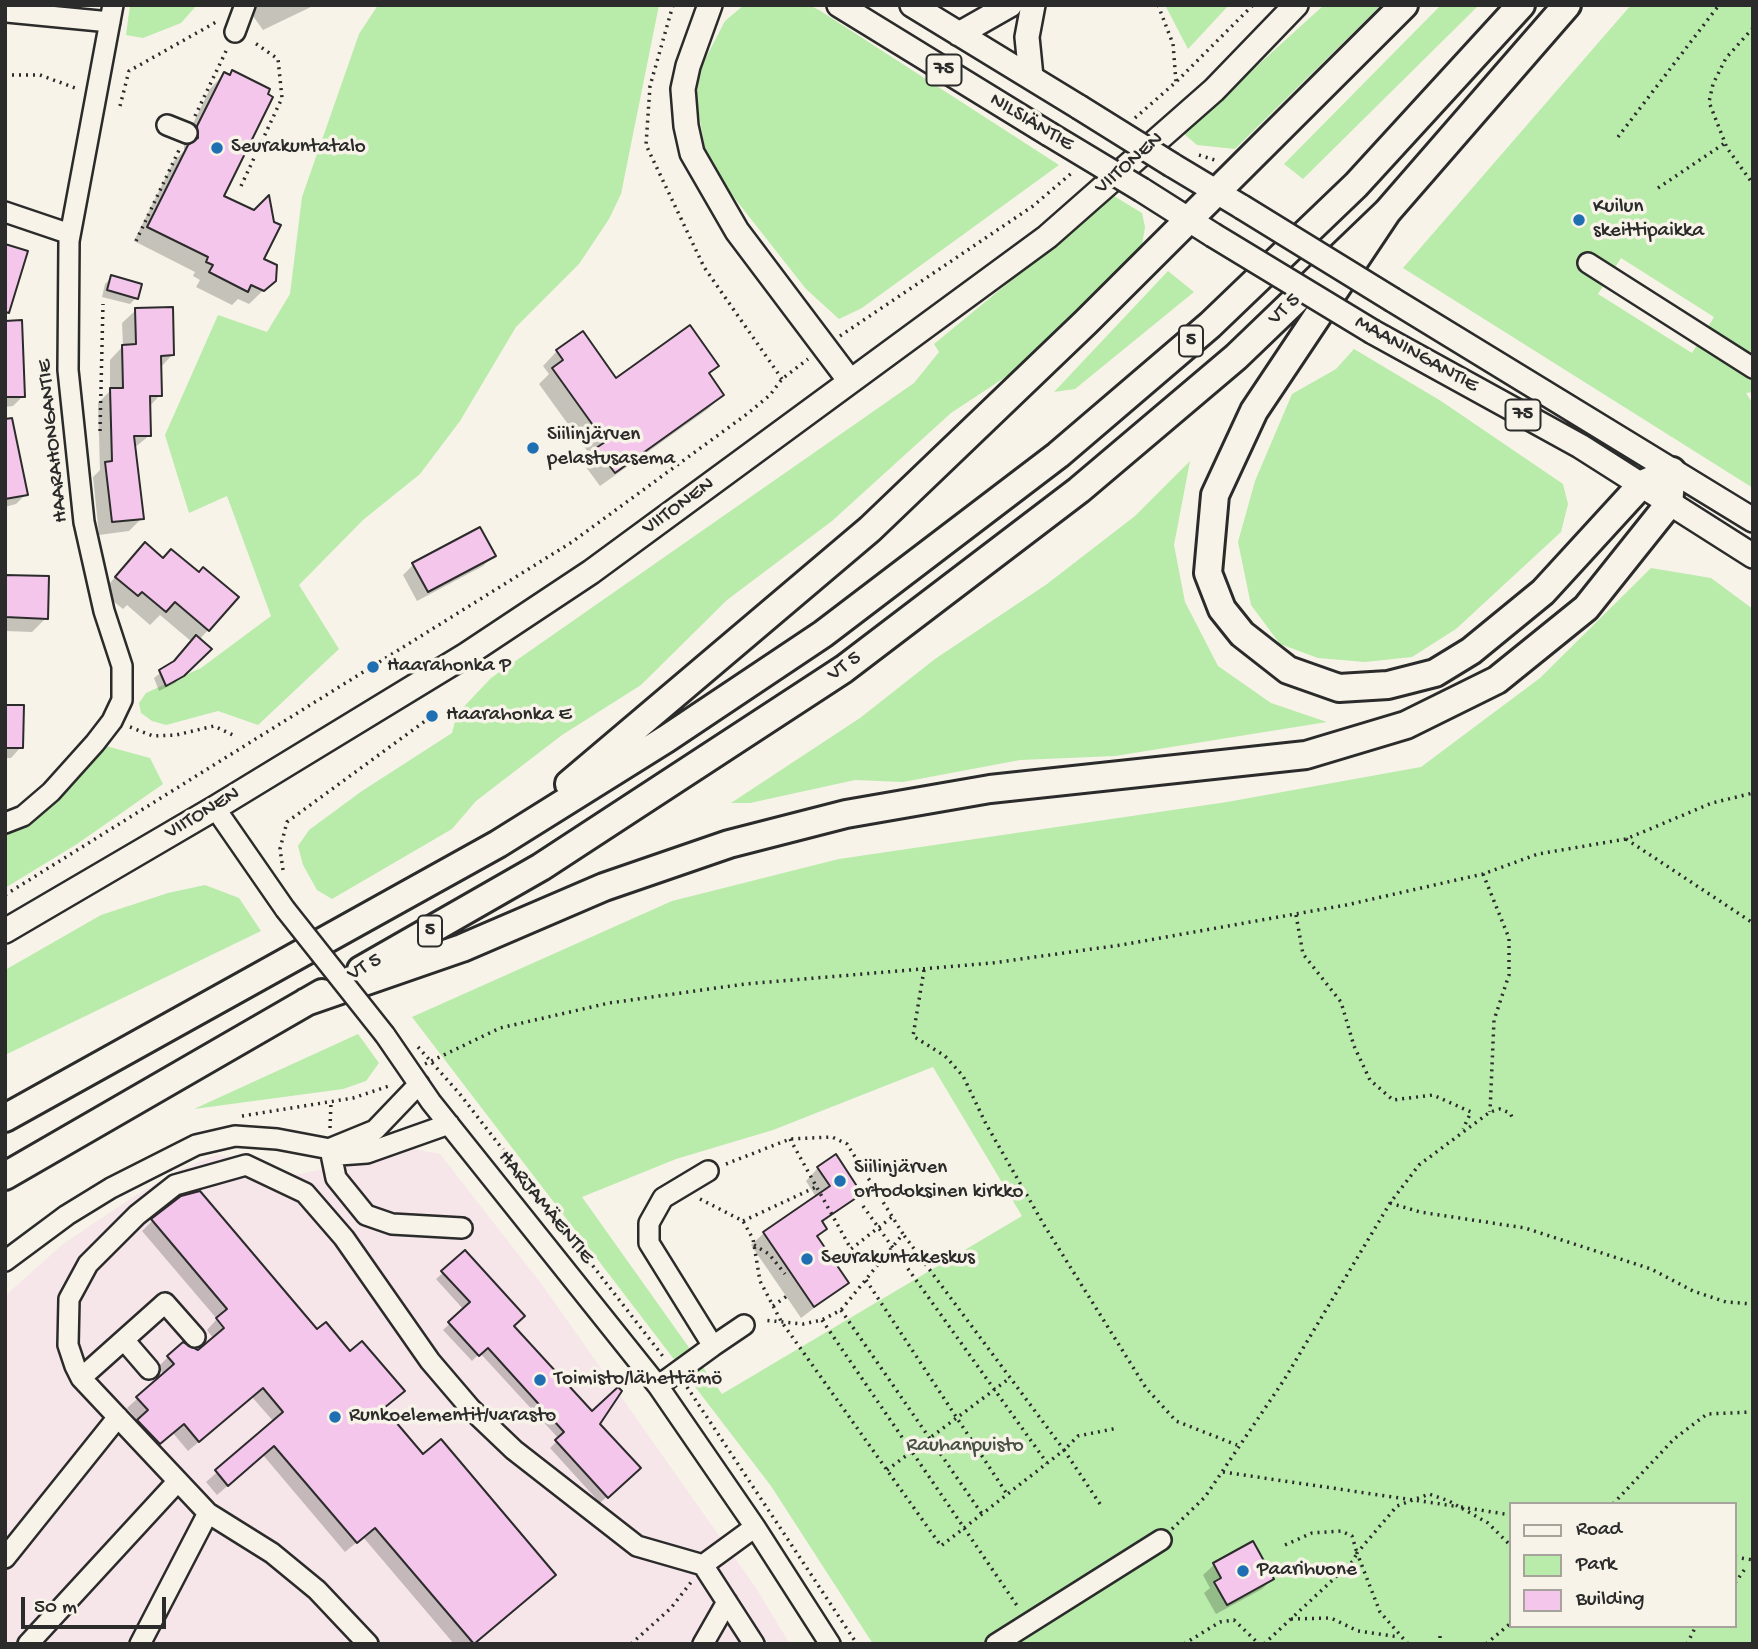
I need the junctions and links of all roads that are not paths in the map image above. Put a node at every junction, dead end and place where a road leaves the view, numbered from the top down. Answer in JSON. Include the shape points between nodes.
{"nodes":[{"id":1,"x":724,"y":5,"type":"edge"},
{"id":2,"x":839,"y":5,"type":"edge"},
{"id":3,"x":912,"y":5,"type":"edge"},
{"id":4,"x":1010,"y":5,"type":"edge"},
{"id":5,"x":1032,"y":5,"type":"edge"},
{"id":6,"x":1296,"y":5,"type":"edge"},
{"id":7,"x":1404,"y":5,"type":"edge"},
{"id":8,"x":1521,"y":5,"type":"edge"},
{"id":9,"x":1567,"y":5,"type":"edge"},
{"id":10,"x":245,"y":6,"type":"edge"},
{"id":11,"x":7,"y":12,"type":"edge"},
{"id":12,"x":111,"y":13,"type":"edge"},
{"id":13,"x":707,"y":16,"type":"edge"},
{"id":14,"x":235,"y":32,"type":"road end"},
{"id":15,"x":959,"y":34,"type":"junction"},
{"id":16,"x":1031,"y":77,"type":"junction"},
{"id":17,"x":167,"y":125,"type":"dead end"},
{"id":18,"x":187,"y":133,"type":"dead end"},
{"id":19,"x":1215,"y":192,"type":"junction"},
{"id":20,"x":5,"y":212,"type":"edge"},
{"id":21,"x":1387,"y":212,"type":"junction"},
{"id":22,"x":1187,"y":219,"type":"junction"},
{"id":23,"x":70,"y":234,"type":"junction"},
{"id":24,"x":1588,"y":264,"type":"dead end"},
{"id":25,"x":1753,"y":368,"type":"edge"},
{"id":26,"x":850,"y":381,"type":"junction"},
{"id":27,"x":1672,"y":471,"type":"junction"},
{"id":28,"x":1642,"y":484,"type":"junction"},
{"id":29,"x":1668,"y":505,"type":"junction"},
{"id":30,"x":1753,"y":520,"type":"edge"},
{"id":31,"x":1753,"y":556,"type":"edge"},
{"id":32,"x":215,"y":808,"type":"junction"},
{"id":33,"x":5,"y":823,"type":"edge"},
{"id":34,"x":498,"y":844,"type":"junction"},
{"id":35,"x":5,"y":931,"type":"edge"},
{"id":36,"x":306,"y":1002,"type":"junction"},
{"id":37,"x":419,"y":1084,"type":"junction"},
{"id":38,"x":5,"y":1118,"type":"edge"},
{"id":39,"x":449,"y":1124,"type":"junction"},
{"id":40,"x":330,"y":1149,"type":"junction"},
{"id":41,"x":708,"y":1171,"type":"road end"},
{"id":42,"x":5,"y":1176,"type":"edge"},
{"id":43,"x":462,"y":1228,"type":"dead end"},
{"id":44,"x":5,"y":1261,"type":"edge"},
{"id":45,"x":744,"y":1325,"type":"road end"},
{"id":46,"x":195,"y":1337,"type":"dead end"},
{"id":47,"x":124,"y":1340,"type":"junction"},
{"id":48,"x":713,"y":1346,"type":"junction"},
{"id":49,"x":149,"y":1369,"type":"dead end"},
{"id":50,"x":81,"y":1378,"type":"junction"},
{"id":51,"x":659,"y":1387,"type":"junction"},
{"id":52,"x":118,"y":1417,"type":"junction"},
{"id":53,"x":178,"y":1481,"type":"junction"},
{"id":54,"x":208,"y":1513,"type":"junction"},
{"id":55,"x":755,"y":1527,"type":"junction"},
{"id":56,"x":1161,"y":1540,"type":"road end"},
{"id":57,"x":5,"y":1558,"type":"edge"},
{"id":58,"x":703,"y":1565,"type":"junction"},
{"id":59,"x":727,"y":1602,"type":"junction"},
{"id":60,"x":28,"y":1644,"type":"edge"},
{"id":61,"x":140,"y":1644,"type":"edge"},
{"id":62,"x":368,"y":1644,"type":"edge"},
{"id":63,"x":704,"y":1644,"type":"edge"},
{"id":64,"x":754,"y":1644,"type":"edge"},
{"id":65,"x":830,"y":1644,"type":"edge"},
{"id":66,"x":996,"y":1644,"type":"edge"}],
"edges":[{"from":1,"to":13,"type":"main road"},
{"from":2,"to":22,"type":"main road","name":"NILSIÄNTIE","number":"75","bridge":true},
{"from":3,"to":15,"type":"main road","name":"NILSIÄNTIE","number":"75"},
{"from":4,"to":15,"type":"main road"},
{"from":5,"to":16,"type":"main road","via":[[1027,37]]},
{"from":6,"to":26,"type":"main road","name":"VIITONEN","via":[[1214,90],[1047,237]]},
{"from":7,"to":19,"type":"highway"},
{"from":8,"to":34,"type":"highway","name":"VT 5","number":"5","via":[[1356,185],[1210,325],[1058,455],[823,634],[666,740]]},
{"from":9,"to":21,"type":"highway","name":"VT 5","number":"5"},
{"from":10,"to":14,"type":"street"},
{"from":11,"to":12,"type":"street"},
{"from":12,"to":23,"type":"street","name":"HAARAHONGANTIE"},
{"from":13,"to":26,"type":"main road","via":[[683,89],[692,153],[737,230]]},
{"from":15,"to":16,"type":"main road","name":"NILSIÄNTIE","number":"75"},
{"from":16,"to":19,"type":"main road","name":"NILSIÄNTIE","number":"75","bridge":true},
{"from":17,"to":18,"type":"street"},
{"from":19,"to":22,"type":"highway"},
{"from":19,"to":27,"type":"main road","name":"MAANINGANTIE","number":"75","bridge":true},
{"from":20,"to":23,"type":"street"},
{"from":21,"to":28,"type":"highway","via":[[1254,411],[1215,495],[1209,573],[1222,608],[1242,634],[1288,670],[1339,688],[1388,685],[1435,673],[1471,651],[1543,592]]},
{"from":21,"to":36,"type":"highway","name":"VT 5","number":"5","via":[[1236,357],[1079,490],[844,669],[541,867]]},
{"from":22,"to":28,"type":"main road","name":"MAANINGANTIE","number":"75","bridge":true,"via":[[1373,332]]},
{"from":22,"to":34,"type":"highway","via":[[870,529]]},
{"from":23,"to":33,"type":"street","name":"HAARAHONGANTIE","via":[[68,370],[75,460],[104,611],[122,666],[121,699],[113,720],[51,792],[23,816]]},
{"from":24,"to":25,"type":"street"},
{"from":26,"to":32,"type":"main road","name":"VIITONEN","via":[[591,572]]},
{"from":27,"to":28,"type":"highway"},
{"from":27,"to":29,"type":"highway"},
{"from":27,"to":30,"type":"main road","name":"MAANINGANTIE"},
{"from":28,"to":29,"type":"main road","name":"MAANINGANTIE","number":"75"},
{"from":29,"to":31,"type":"main road","name":"MAANINGANTIE"},
{"from":29,"to":36,"type":"highway","via":[[1586,608],[1497,680],[1406,725],[1306,755],[1015,786],[846,814],[729,844],[641,874],[462,948]]},
{"from":32,"to":35,"type":"main road","name":"VIITONEN"},
{"from":32,"to":37,"type":"street","name":"HARJAMÄENTIE","bridge":true,"via":[[285,909]]},
{"from":34,"to":38,"type":"highway","name":"VT 5","number":"5"},
{"from":36,"to":42,"type":"highway","name":"VT 5","number":"5"},
{"from":37,"to":39,"type":"street","name":"HARJAMÄENTIE"},
{"from":37,"to":40,"type":"street","via":[[375,1130]]},
{"from":39,"to":40,"type":"street","via":[[367,1153],[339,1154]]},
{"from":39,"to":51,"type":"street","name":"HARJAMÄENTIE"},
{"from":40,"to":43,"type":"street","via":[[335,1178],[366,1215],[392,1224]]},
{"from":40,"to":44,"type":"street","via":[[235,1136],[195,1145],[100,1195]]},
{"from":41,"to":48,"type":"street","via":[[663,1198],[649,1223],[649,1243]]},
{"from":45,"to":48,"type":"street"},
{"from":46,"to":47,"type":"street","via":[[166,1303]]},
{"from":47,"to":49,"type":"street"},
{"from":47,"to":50,"type":"street"},
{"from":48,"to":51,"type":"street"},
{"from":50,"to":52,"type":"street"},
{"from":50,"to":58,"type":"street","via":[[68,1345],[69,1299],[88,1264],[175,1185],[246,1165],[305,1192],[374,1275],[430,1361],[514,1450],[637,1546]]},
{"from":51,"to":55,"type":"street","name":"HARJAMÄENTIE"},
{"from":52,"to":53,"type":"street"},
{"from":52,"to":57,"type":"street"},
{"from":53,"to":54,"type":"street"},
{"from":53,"to":60,"type":"street"},
{"from":54,"to":61,"type":"street"},
{"from":54,"to":62,"type":"street","via":[[281,1560]]},
{"from":55,"to":58,"type":"street"},
{"from":55,"to":65,"type":"street","name":"HARJAMÄENTIE"},
{"from":56,"to":66,"type":"street"},
{"from":58,"to":59,"type":"street"},
{"from":59,"to":63,"type":"street"},
{"from":59,"to":64,"type":"street"}]}
